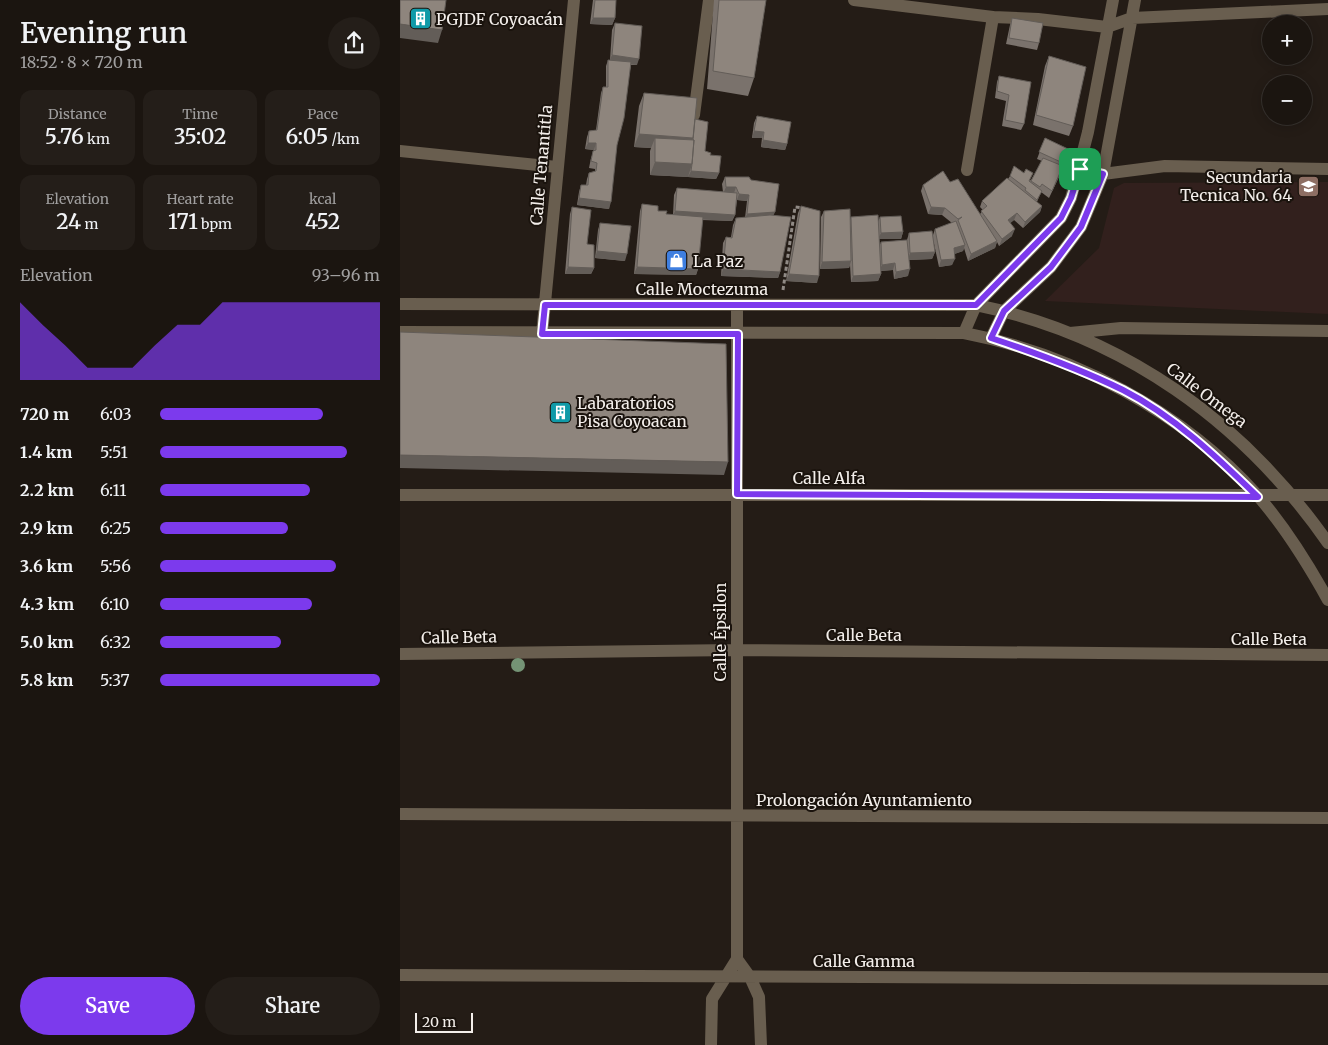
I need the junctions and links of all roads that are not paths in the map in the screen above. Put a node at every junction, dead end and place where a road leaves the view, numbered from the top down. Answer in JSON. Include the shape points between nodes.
{"nodes":[{"id":1,"x":574,"y":0,"type":"edge"},
{"id":2,"x":709,"y":0,"type":"edge"},
{"id":3,"x":854,"y":0,"type":"edge"},
{"id":4,"x":1113,"y":0,"type":"edge"},
{"id":5,"x":1135,"y":0,"type":"edge"},
{"id":6,"x":1328,"y":9,"type":"edge"},
{"id":7,"x":993,"y":17,"type":"junction"},
{"id":8,"x":1132,"y":18,"type":"junction"},
{"id":9,"x":1107,"y":28,"type":"junction"},
{"id":10,"x":693,"y":120,"type":"edge"},
{"id":11,"x":400,"y":151,"type":"edge"},
{"id":12,"x":557,"y":168,"type":"junction"},
{"id":13,"x":1080,"y":169,"type":"junction"},
{"id":14,"x":1328,"y":169,"type":"edge"},
{"id":15,"x":967,"y":170,"type":"dead end"},
{"id":16,"x":1103,"y":174,"type":"junction"},
{"id":17,"x":400,"y":304,"type":"edge"},
{"id":18,"x":545,"y":305,"type":"junction"},
{"id":19,"x":976,"y":305,"type":"junction"},
{"id":20,"x":737,"y":306,"type":"junction"},
{"id":21,"x":1004,"y":311,"type":"junction"},
{"id":22,"x":1328,"y":331,"type":"edge"},
{"id":23,"x":400,"y":332,"type":"edge"},
{"id":24,"x":964,"y":333,"type":"junction"},
{"id":25,"x":1070,"y":333,"type":"junction"},
{"id":26,"x":542,"y":334,"type":"junction"},
{"id":27,"x":738,"y":334,"type":"junction"},
{"id":28,"x":991,"y":338,"type":"junction"},
{"id":29,"x":737,"y":494,"type":"junction"},
{"id":30,"x":400,"y":495,"type":"edge"},
{"id":31,"x":1328,"y":495,"type":"edge"},
{"id":32,"x":1291,"y":496,"type":"junction"},
{"id":33,"x":1258,"y":497,"type":"junction"},
{"id":34,"x":1328,"y":543,"type":"edge"},
{"id":35,"x":1328,"y":600,"type":"edge"},
{"id":36,"x":736,"y":650,"type":"junction"},
{"id":37,"x":400,"y":654,"type":"edge"},
{"id":38,"x":1328,"y":655,"type":"edge"},
{"id":39,"x":400,"y":814,"type":"edge"},
{"id":40,"x":736,"y":816,"type":"junction"},
{"id":41,"x":1328,"y":818,"type":"edge"},
{"id":42,"x":737,"y":959,"type":"junction"},
{"id":43,"x":400,"y":975,"type":"edge"},
{"id":44,"x":726,"y":977,"type":"junction"},
{"id":45,"x":750,"y":977,"type":"junction"},
{"id":46,"x":1328,"y":979,"type":"edge"},
{"id":47,"x":711,"y":1045,"type":"edge"},
{"id":48,"x":761,"y":1045,"type":"edge"}],
"edges":[{"from":1,"to":12,"type":"street","name":"Calle Tenantitla"},
{"from":2,"to":10,"type":"street"},
{"from":3,"to":7,"type":"street"},
{"from":4,"to":9,"type":"street"},
{"from":5,"to":8,"type":"street"},
{"from":6,"to":8,"type":"street"},
{"from":7,"to":9,"type":"street"},
{"from":7,"to":15,"type":"street"},
{"from":8,"to":9,"type":"street"},
{"from":8,"to":16,"type":"street"},
{"from":9,"to":13,"type":"street"},
{"from":11,"to":12,"type":"street"},
{"from":12,"to":18,"type":"street","name":"Calle Tenantitla"},
{"from":13,"to":16,"type":"street"},
{"from":13,"to":19,"type":"street","via":[[1061,218]]},
{"from":14,"to":16,"type":"street","via":[[1164,166]]},
{"from":16,"to":21,"type":"street","via":[[1081,227],[1051,267]]},
{"from":17,"to":18,"type":"street","name":"Calle Moctezuma"},
{"from":18,"to":20,"type":"street","name":"Calle Moctezuma"},
{"from":18,"to":26,"type":"street","name":"Calle Tenantitla"},
{"from":19,"to":20,"type":"street","name":"Calle Moctezuma"},
{"from":19,"to":21,"type":"street","name":"Calle Moctezuma"},
{"from":19,"to":24,"type":"street"},
{"from":20,"to":27,"type":"street","name":"Calle Épsilon"},
{"from":21,"to":25,"type":"street","name":"Calle Omega"},
{"from":21,"to":28,"type":"street"},
{"from":22,"to":25,"type":"street","via":[[1120,328]]},
{"from":23,"to":26,"type":"street"},
{"from":24,"to":27,"type":"street"},
{"from":24,"to":28,"type":"street"},
{"from":25,"to":32,"type":"street","name":"Calle Omega","via":[[1140,366],[1191,398],[1243,442]]},
{"from":26,"to":27,"type":"street"},
{"from":27,"to":29,"type":"street","name":"Calle Épsilon"},
{"from":28,"to":33,"type":"street","via":[[1060,361],[1124,391],[1170,419],[1218,457]]},
{"from":29,"to":30,"type":"street","name":"Calle Alfa"},
{"from":29,"to":33,"type":"street","name":"Calle Alfa"},
{"from":29,"to":36,"type":"street","name":"Calle Épsilon"},
{"from":31,"to":32,"type":"street","name":"Calle Alfa"},
{"from":32,"to":33,"type":"street","name":"Calle Alfa"},
{"from":32,"to":34,"type":"street","name":"Calle Omega"},
{"from":33,"to":35,"type":"street","via":[[1289,537]]},
{"from":36,"to":37,"type":"street","name":"Calle Beta"},
{"from":36,"to":38,"type":"street","name":"Calle Beta"},
{"from":36,"to":40,"type":"street","name":"Calle Épsilon"},
{"from":39,"to":40,"type":"street","name":"Prolongación Ayuntamiento"},
{"from":40,"to":41,"type":"street","name":"Prolongación Ayuntamiento"},
{"from":40,"to":42,"type":"street","name":"Calle Épsilon"},
{"from":42,"to":44,"type":"street"},
{"from":42,"to":45,"type":"street"},
{"from":43,"to":44,"type":"street","name":"Calle Gamma"},
{"from":44,"to":45,"type":"street","name":"Calle Gamma"},
{"from":44,"to":47,"type":"street","via":[[712,999]]},
{"from":45,"to":46,"type":"street","name":"Calle Gamma"},
{"from":45,"to":48,"type":"street","via":[[759,998]]}]}
